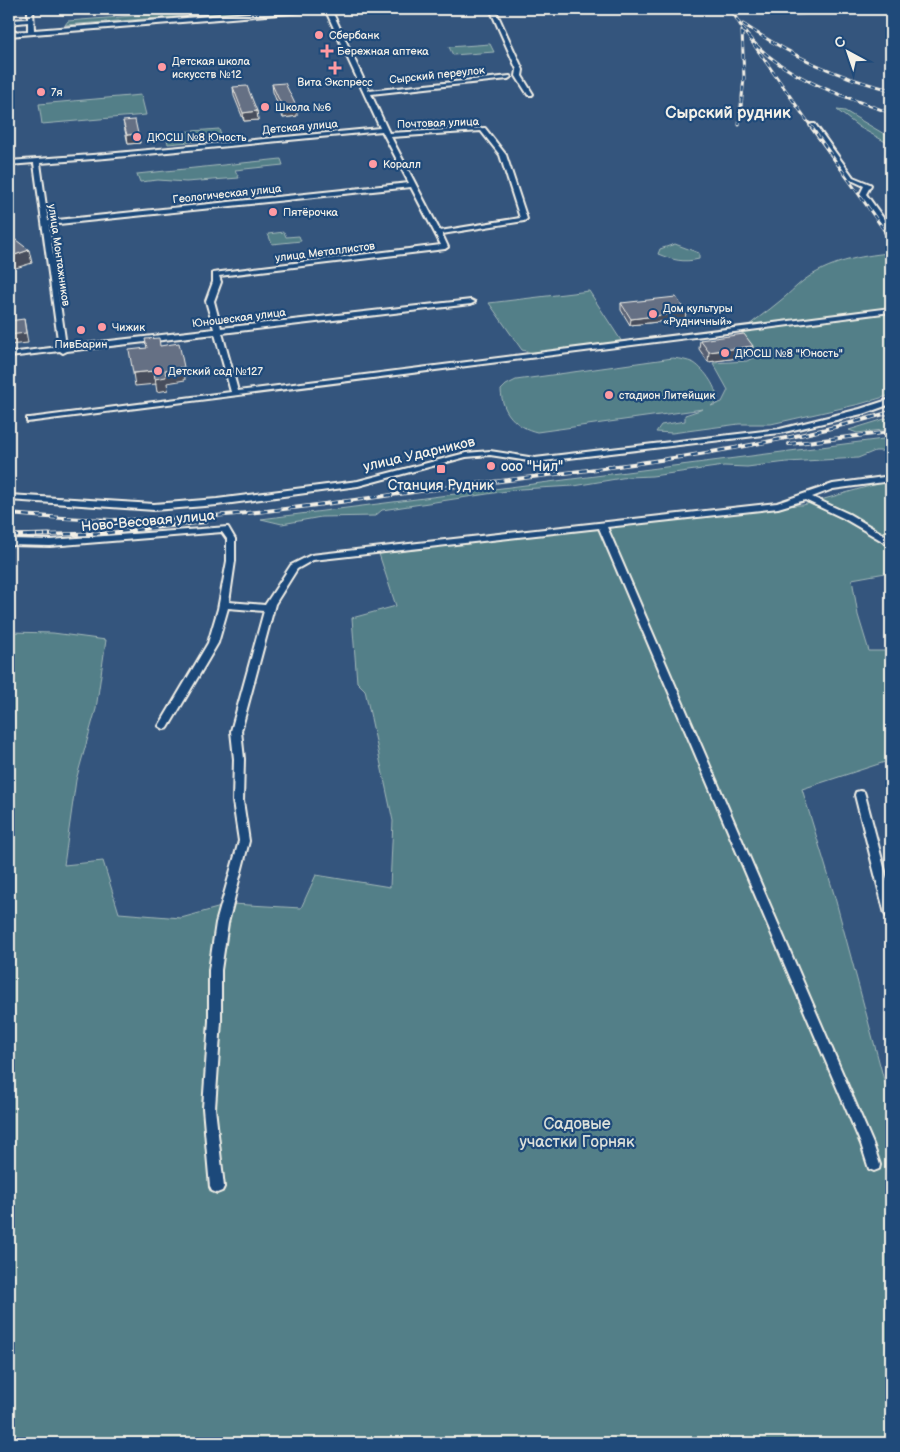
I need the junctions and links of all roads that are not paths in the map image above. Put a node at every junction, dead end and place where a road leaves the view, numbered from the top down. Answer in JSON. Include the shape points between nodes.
{"nodes":[{"id":1,"x":30,"y":9,"type":"edge"},
{"id":2,"x":316,"y":9,"type":"edge"},
{"id":3,"x":328,"y":9,"type":"edge"},
{"id":4,"x":492,"y":9,"type":"edge"},
{"id":5,"x":757,"y":9,"type":"edge"},
{"id":6,"x":891,"y":9,"type":"edge"},
{"id":7,"x":30,"y":20,"type":"junction"},
{"id":8,"x":9,"y":22,"type":"edge"},
{"id":9,"x":31,"y":32,"type":"junction"},
{"id":10,"x":9,"y":34,"type":"edge"},
{"id":11,"x":508,"y":77,"type":"dead end"},
{"id":12,"x":367,"y":93,"type":"junction"},
{"id":13,"x":530,"y":94,"type":"dead end"},
{"id":14,"x":813,"y":125,"type":"dead end"},
{"id":15,"x":384,"y":129,"type":"junction"},
{"id":16,"x":388,"y":135,"type":"junction"},
{"id":17,"x":37,"y":162,"type":"junction"},
{"id":18,"x":9,"y":163,"type":"edge"},
{"id":19,"x":412,"y":185,"type":"junction"},
{"id":20,"x":45,"y":223,"type":"junction"},
{"id":21,"x":438,"y":233,"type":"junction"},
{"id":22,"x":891,"y":233,"type":"edge"},
{"id":23,"x":471,"y":302,"type":"dead end"},
{"id":24,"x":891,"y":310,"type":"edge"},
{"id":25,"x":219,"y":332,"type":"junction"},
{"id":26,"x":63,"y":351,"type":"junction"},
{"id":27,"x":9,"y":355,"type":"edge"},
{"id":28,"x":235,"y":394,"type":"junction"},
{"id":29,"x":891,"y":401,"type":"edge"},
{"id":30,"x":30,"y":420,"type":"dead end"},
{"id":31,"x":891,"y":479,"type":"edge"},
{"id":32,"x":806,"y":497,"type":"junction"},
{"id":33,"x":9,"y":498,"type":"edge"},
{"id":34,"x":602,"y":525,"type":"junction"},
{"id":35,"x":9,"y":542,"type":"edge"},
{"id":36,"x":891,"y":543,"type":"edge"},
{"id":37,"x":223,"y":605,"type":"junction"},
{"id":38,"x":269,"y":608,"type":"junction"},
{"id":39,"x":164,"y":726,"type":"dead end"},
{"id":40,"x":860,"y":795,"type":"dead end"},
{"id":41,"x":891,"y":914,"type":"edge"},
{"id":42,"x":874,"y":1165,"type":"dead end"},
{"id":43,"x":216,"y":1187,"type":"dead end"}],
"edges":[{"from":1,"to":7,"type":"street"},
{"from":2,"to":9,"type":"street"},
{"from":3,"to":12,"type":"street"},
{"from":4,"to":13,"type":"street","via":[[520,70],[519,76]]},
{"from":5,"to":6,"type":"street","via":[[779,12]]},
{"from":7,"to":8,"type":"street"},
{"from":7,"to":9,"type":"street"},
{"from":9,"to":10,"type":"street"},
{"from":11,"to":12,"type":"street","name":"Сырский переулок"},
{"from":12,"to":15,"type":"street"},
{"from":14,"to":22,"type":"street","via":[[851,178],[868,185],[863,194]]},
{"from":15,"to":16,"type":"street"},
{"from":15,"to":17,"type":"street","name":"Детская улица"},
{"from":16,"to":19,"type":"street"},
{"from":16,"to":21,"type":"street","name":"Почтовая улица","via":[[483,129],[503,155],[524,220]]},
{"from":17,"to":18,"type":"street","name":"Детская улица"},
{"from":17,"to":20,"type":"street","name":"улица Монтажников"},
{"from":19,"to":20,"type":"street","name":"Геологическая улица"},
{"from":19,"to":21,"type":"street"},
{"from":20,"to":26,"type":"street","name":"улица Монтажников"},
{"from":21,"to":25,"type":"street","name":"улица Металлистов","via":[[445,248],[214,274],[217,282],[210,301]]},
{"from":23,"to":25,"type":"street","name":"Юношеская улица"},
{"from":24,"to":28,"type":"street"},
{"from":25,"to":26,"type":"street","name":"Юношеская улица"},
{"from":25,"to":28,"type":"street"},
{"from":26,"to":27,"type":"street","name":"Юношеская улица"},
{"from":28,"to":30,"type":"street"},
{"from":29,"to":33,"type":"street","name":"улица Ударников","via":[[780,431],[535,460],[490,452],[466,455],[358,483],[216,502],[154,507]]},
{"from":31,"to":32,"type":"street","via":[[811,492]]},
{"from":32,"to":34,"type":"street","via":[[778,505]]},
{"from":32,"to":36,"type":"street"},
{"from":34,"to":38,"type":"street","via":[[311,558],[294,567]]},
{"from":34,"to":42,"type":"street"},
{"from":35,"to":37,"type":"street","name":"Ново-Весовая улица","via":[[50,543],[226,529],[231,539],[231,561]]},
{"from":37,"to":38,"type":"street"},
{"from":37,"to":39,"type":"street","name":"Ново-Весовая улица","via":[[213,643]]},
{"from":38,"to":43,"type":"street","via":[[236,731],[238,801],[244,840],[222,922],[215,970],[215,1021],[208,1108]]},
{"from":40,"to":41,"type":"street"}]}
